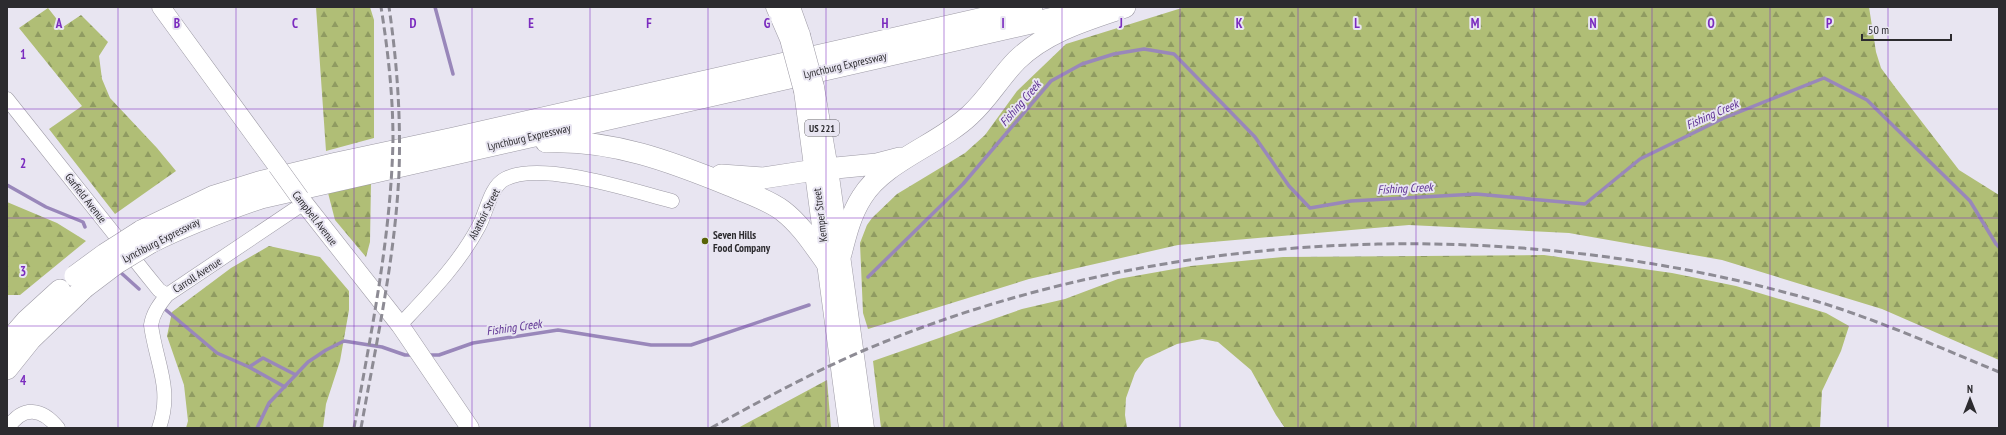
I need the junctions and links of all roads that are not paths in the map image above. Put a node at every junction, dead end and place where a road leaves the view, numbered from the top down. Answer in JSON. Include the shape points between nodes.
{"nodes":[{"id":1,"x":161,"y":7,"type":"edge"},
{"id":2,"x":775,"y":7,"type":"edge"},
{"id":3,"x":790,"y":7,"type":"edge"},
{"id":4,"x":960,"y":7,"type":"edge"},
{"id":5,"x":1032,"y":7,"type":"edge"},
{"id":6,"x":1102,"y":7,"type":"edge"},
{"id":7,"x":1125,"y":7,"type":"edge"},
{"id":8,"x":905,"y":36,"type":"junction"},
{"id":9,"x":795,"y":37,"type":"junction"},
{"id":10,"x":7,"y":99,"type":"edge"},
{"id":11,"x":496,"y":144,"type":"junction"},
{"id":12,"x":909,"y":156,"type":"junction"},
{"id":13,"x":822,"y":170,"type":"junction"},
{"id":14,"x":698,"y":173,"type":"junction"},
{"id":15,"x":302,"y":201,"type":"junction"},
{"id":16,"x":672,"y":201,"type":"dead end"},
{"id":17,"x":146,"y":237,"type":"junction"},
{"id":18,"x":833,"y":258,"type":"junction"},
{"id":19,"x":80,"y":282,"type":"junction"},
{"id":20,"x":167,"y":295,"type":"junction"},
{"id":21,"x":404,"y":332,"type":"junction"},
{"id":22,"x":7,"y":343,"type":"edge"},
{"id":23,"x":7,"y":369,"type":"edge"},
{"id":24,"x":8,"y":428,"type":"edge"},
{"id":25,"x":58,"y":428,"type":"edge"},
{"id":26,"x":159,"y":428,"type":"edge"},
{"id":27,"x":470,"y":428,"type":"edge"},
{"id":28,"x":848,"y":428,"type":"edge"},
{"id":29,"x":865,"y":428,"type":"edge"}],
"edges":[{"from":1,"to":15,"type":"main road","name":"Campbell Avenue","bridge":true},
{"from":2,"to":9,"type":"main road","name":"Kemper Street","number":"US 221"},
{"from":3,"to":9,"type":"main road","name":"Kemper Street","number":"US 221"},
{"from":4,"to":8,"type":"highway"},
{"from":5,"to":8,"type":"highway","name":"Lynchburg Expressway"},
{"from":6,"to":11,"type":"highway","name":"Lynchburg Expressway"},
{"from":7,"to":12,"type":"highway","via":[[1064,28],[1039,42],[1017,60],[969,116],[922,150]]},
{"from":8,"to":17,"type":"highway","name":"Lynchburg Expressway","via":[[337,162],[258,182],[214,196]]},
{"from":9,"to":13,"type":"main road","name":"Kemper Street","number":"US 221","bridge":true,"via":[[809,89]]},
{"from":10,"to":20,"type":"street","name":"Garfield Avenue","via":[[159,290]]},
{"from":11,"to":14,"type":"highway","via":[[585,142],[618,147]]},
{"from":11,"to":17,"type":"highway","name":"Lynchburg Expressway","via":[[261,198],[180,228]]},
{"from":12,"to":13,"type":"highway","via":[[877,164]]},
{"from":12,"to":18,"type":"highway","via":[[877,180],[862,196]]},
{"from":13,"to":14,"type":"highway","via":[[763,178]]},
{"from":13,"to":18,"type":"main road","name":"Kemper Street"},
{"from":14,"to":18,"type":"highway","via":[[769,202],[782,210]]},
{"from":15,"to":20,"type":"street","name":"Carroll Avenue"},
{"from":15,"to":21,"type":"main road","name":"Campbell Avenue"},
{"from":16,"to":21,"type":"street","name":"Abattoir Street","via":[[565,175],[516,174],[495,188],[479,226],[459,260],[431,292]]},
{"from":17,"to":19,"type":"highway","name":"Lynchburg Expressway","bridge":true,"via":[[117,263]]},
{"from":18,"to":28,"type":"main road","name":"Kemper Street"},
{"from":18,"to":29,"type":"main road","name":"Kemper Street"},
{"from":19,"to":22,"type":"highway","name":"Lynchburg Expressway","via":[[26,322]]},
{"from":19,"to":23,"type":"highway","name":"Lynchburg Expressway"},
{"from":20,"to":26,"type":"street","name":"Carroll Avenue","via":[[154,312],[151,325],[164,387],[164,414]]},
{"from":21,"to":27,"type":"main road","name":"Campbell Avenue"},
{"from":24,"to":25,"type":"street","via":[[14,419],[23,413],[34,411],[52,420]]}]}
